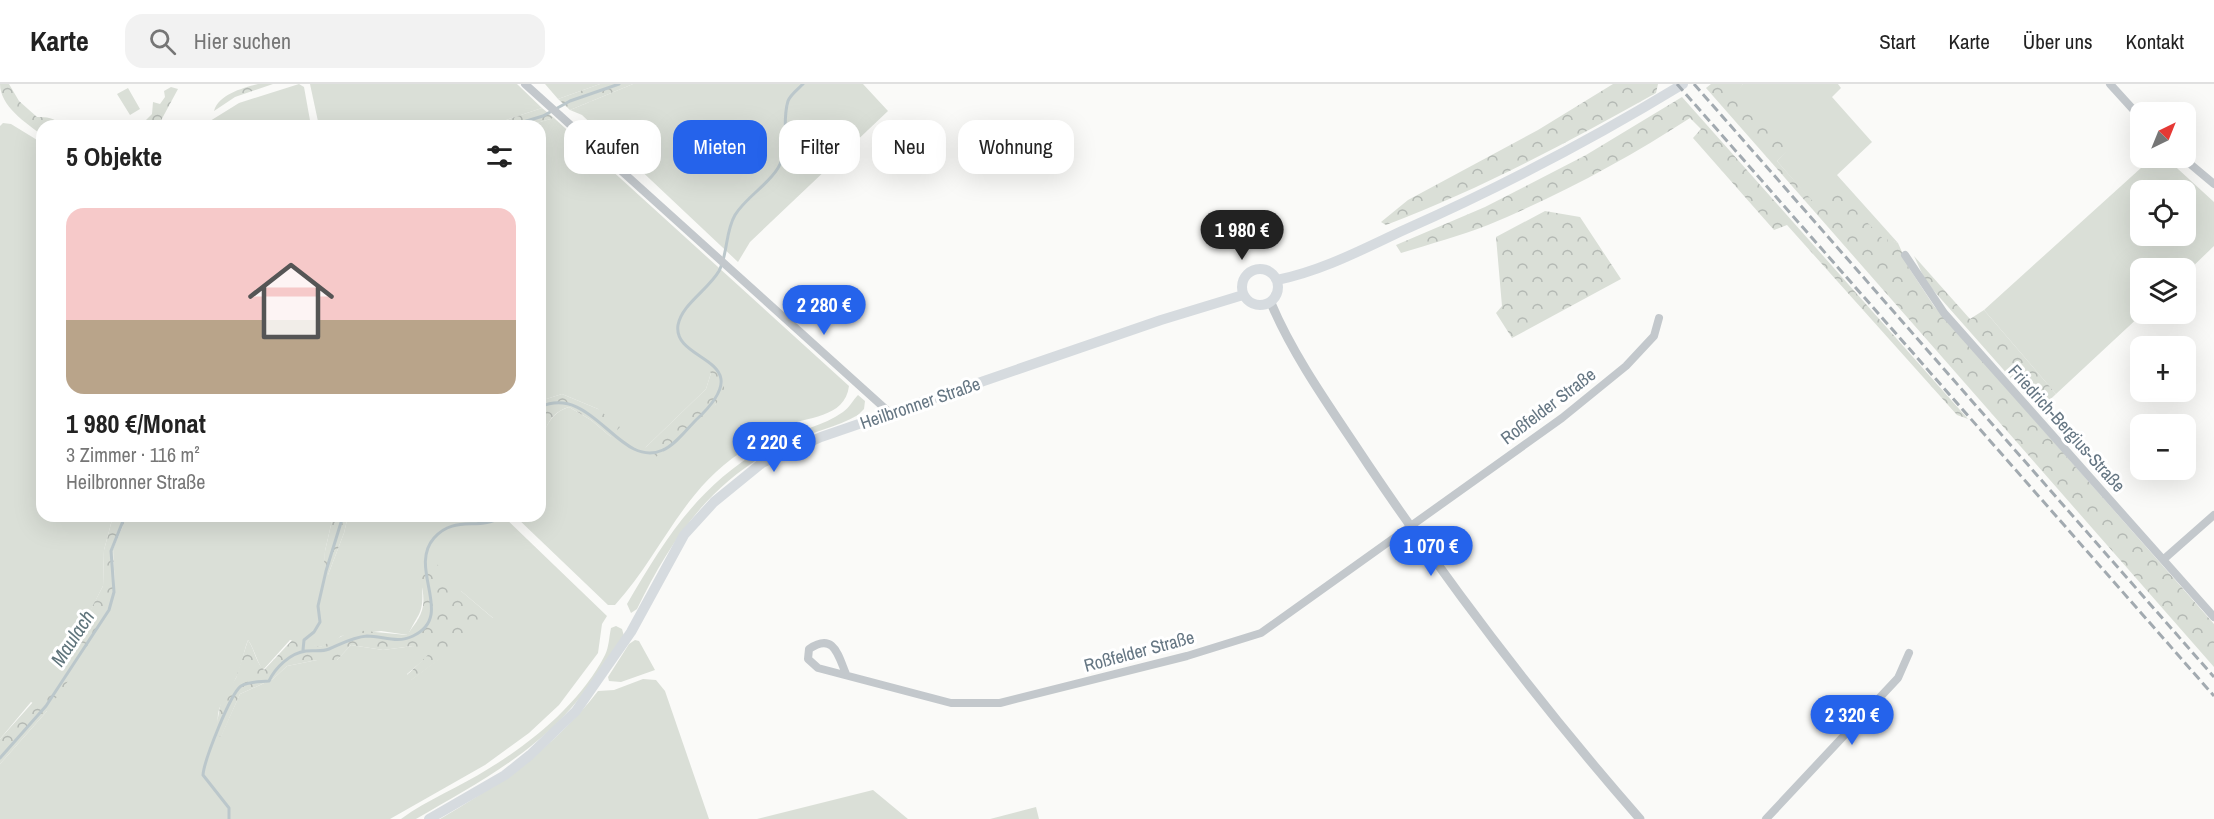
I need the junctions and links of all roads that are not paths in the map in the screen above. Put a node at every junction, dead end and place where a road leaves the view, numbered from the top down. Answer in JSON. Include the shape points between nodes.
{"nodes":[{"id":1,"x":525,"y":84,"type":"edge"},
{"id":2,"x":1683,"y":84,"type":"edge"},
{"id":3,"x":2110,"y":84,"type":"edge"},
{"id":4,"x":2130,"y":106,"type":"edge"},
{"id":5,"x":2195,"y":168,"type":"edge"},
{"id":6,"x":2214,"y":184,"type":"edge"},
{"id":7,"x":1905,"y":255,"type":"dead end"},
{"id":8,"x":1277,"y":280,"type":"junction"},
{"id":9,"x":1244,"y":295,"type":"junction"},
{"id":10,"x":1271,"y":303,"type":"junction"},
{"id":11,"x":1659,"y":318,"type":"dead end"},
{"id":12,"x":890,"y":413,"type":"junction"},
{"id":13,"x":2214,"y":515,"type":"edge"},
{"id":14,"x":1411,"y":527,"type":"junction"},
{"id":15,"x":2164,"y":559,"type":"junction"},
{"id":16,"x":2214,"y":617,"type":"edge"},
{"id":17,"x":1910,"y":653,"type":"dead end"},
{"id":18,"x":846,"y":674,"type":"junction"},
{"id":19,"x":429,"y":819,"type":"edge"},
{"id":20,"x":1640,"y":819,"type":"edge"},
{"id":21,"x":1766,"y":819,"type":"edge"}],
"edges":[{"from":1,"to":12,"type":"street"},
{"from":2,"to":8,"type":"main road","via":[[1550,162],[1338,260]]},
{"from":3,"to":4,"type":"street"},
{"from":5,"to":6,"type":"street"},
{"from":7,"to":15,"type":"street","name":"Friedrich-Bergius-Straße","via":[[1944,313]]},
{"from":8,"to":9,"type":"main road","via":[[1269,271],[1257,270],[1244,279]]},
{"from":8,"to":10,"type":"main road","via":[[1277,296]]},
{"from":9,"to":10,"type":"main road","via":[[1252,304]]},
{"from":9,"to":12,"type":"main road","name":"Heilbronner Straße"},
{"from":10,"to":14,"type":"street","via":[[1328,404]]},
{"from":11,"to":14,"type":"street","name":"Roßfelder Straße","via":[[1654,336],[1626,366],[1562,418]]},
{"from":12,"to":19,"type":"main road","name":"Heilbronner Straße","via":[[802,444],[762,463],[714,502],[679,544],[631,632],[576,711],[505,775]]},
{"from":13,"to":15,"type":"street"},
{"from":14,"to":18,"type":"street","name":"Roßfelder Straße","via":[[1262,633],[1095,680],[1000,703],[962,704]]},
{"from":14,"to":20,"type":"street","via":[[1541,700]]},
{"from":15,"to":16,"type":"street","name":"Friedrich-Bergius-Straße"},
{"from":17,"to":21,"type":"street","via":[[1898,678]]},
{"from":18,"to":18,"type":"street","name":"Roßfelder Straße","via":[[818,668],[808,659],[809,649],[818,643],[829,643]]}]}
